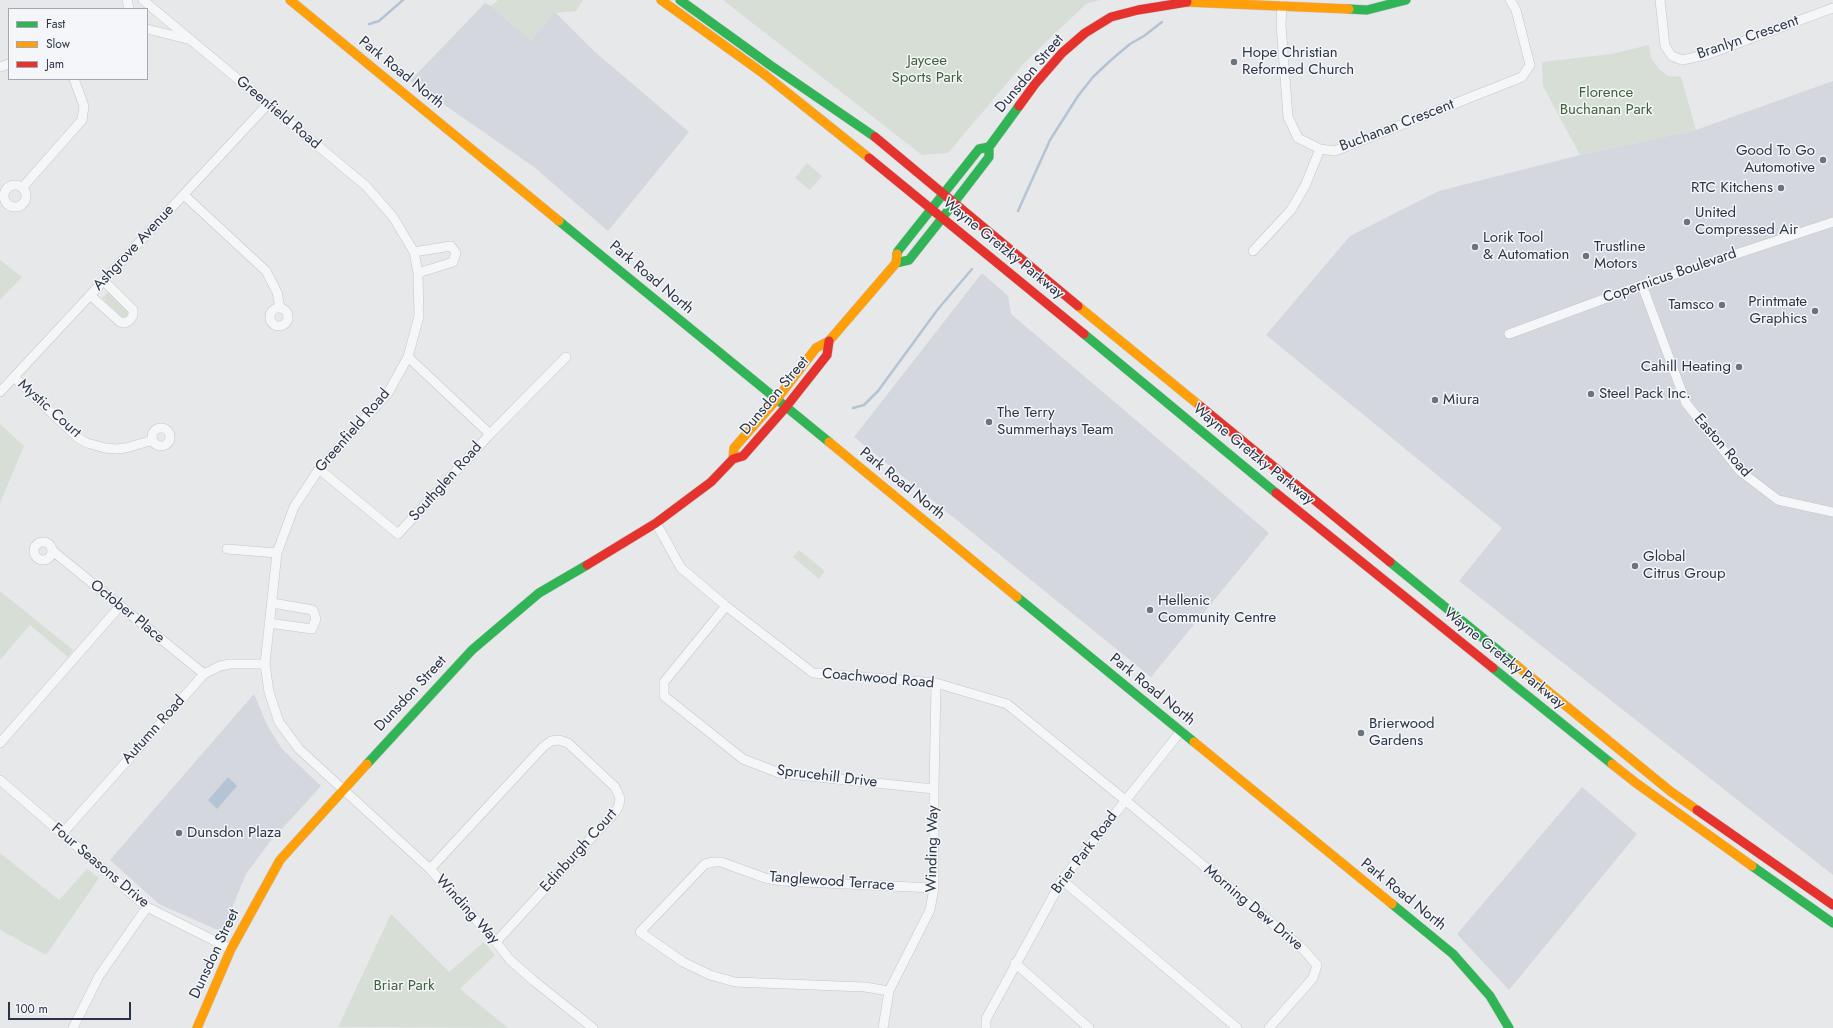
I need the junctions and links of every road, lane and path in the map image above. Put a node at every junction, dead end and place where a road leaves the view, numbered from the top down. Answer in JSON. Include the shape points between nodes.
{"nodes":[{"id":1,"x":143,"y":0,"type":"edge"},
{"id":2,"x":290,"y":0,"type":"edge"},
{"id":3,"x":661,"y":0,"type":"edge"},
{"id":4,"x":680,"y":0,"type":"edge"},
{"id":5,"x":1406,"y":0,"type":"edge"},
{"id":6,"x":1510,"y":0,"type":"edge"},
{"id":7,"x":1660,"y":0,"type":"edge"},
{"id":8,"x":1282,"y":6,"type":"junction"},
{"id":9,"x":1833,"y":8,"type":"edge"},
{"id":10,"x":148,"y":29,"type":"edge"},
{"id":11,"x":192,"y":40,"type":"junction"},
{"id":12,"x":74,"y":80,"type":"edge"},
{"id":13,"x":267,"y":104,"type":"junction"},
{"id":14,"x":989,"y":146,"type":"junction"},
{"id":15,"x":1320,"y":149,"type":"junction"},
{"id":16,"x":22,"y":188,"type":"dead end"},
{"id":17,"x":943,"y":194,"type":"junction"},
{"id":18,"x":184,"y":195,"type":"junction"},
{"id":19,"x":954,"y":203,"type":"junction"},
{"id":20,"x":931,"y":209,"type":"junction"},
{"id":21,"x":943,"y":217,"type":"junction"},
{"id":22,"x":1833,"y":222,"type":"edge"},
{"id":23,"x":1253,"y":251,"type":"dead end"},
{"id":24,"x":414,"y":252,"type":"junction"},
{"id":25,"x":896,"y":263,"type":"junction"},
{"id":26,"x":418,"y":273,"type":"junction"},
{"id":27,"x":104,"y":281,"type":"junction"},
{"id":28,"x":1642,"y":285,"type":"junction"},
{"id":29,"x":90,"y":295,"type":"junction"},
{"id":30,"x":280,"y":308,"type":"dead end"},
{"id":31,"x":1509,"y":334,"type":"dead end"},
{"id":32,"x":829,"y":342,"type":"junction"},
{"id":33,"x":408,"y":357,"type":"junction"},
{"id":34,"x":566,"y":357,"type":"dead end"},
{"id":35,"x":14,"y":377,"type":"junction"},
{"id":36,"x":0,"y":392,"type":"edge"},
{"id":37,"x":777,"y":399,"type":"junction"},
{"id":38,"x":786,"y":407,"type":"junction"},
{"id":39,"x":490,"y":434,"type":"junction"},
{"id":40,"x":153,"y":440,"type":"dead end"},
{"id":41,"x":733,"y":459,"type":"junction"},
{"id":42,"x":318,"y":469,"type":"junction"},
{"id":43,"x":1833,"y":512,"type":"edge"},
{"id":44,"x":656,"y":523,"type":"junction"},
{"id":45,"x":51,"y":548,"type":"dead end"},
{"id":46,"x":227,"y":549,"type":"dead end"},
{"id":47,"x":277,"y":553,"type":"junction"},
{"id":48,"x":272,"y":603,"type":"junction"},
{"id":49,"x":120,"y":606,"type":"junction"},
{"id":50,"x":726,"y":606,"type":"junction"},
{"id":51,"x":269,"y":623,"type":"junction"},
{"id":52,"x":265,"y":664,"type":"junction"},
{"id":53,"x":204,"y":674,"type":"junction"},
{"id":54,"x":936,"y":683,"type":"junction"},
{"id":55,"x":1181,"y":731,"type":"junction"},
{"id":56,"x":0,"y":743,"type":"edge"},
{"id":57,"x":0,"y":780,"type":"edge"},
{"id":58,"x":343,"y":790,"type":"junction"},
{"id":59,"x":934,"y":790,"type":"junction"},
{"id":60,"x":1125,"y":800,"type":"junction"},
{"id":61,"x":62,"y":834,"type":"junction"},
{"id":62,"x":430,"y":869,"type":"junction"},
{"id":63,"x":1062,"y":880,"type":"junction"},
{"id":64,"x":934,"y":888,"type":"junction"},
{"id":65,"x":1833,"y":905,"type":"edge"},
{"id":66,"x":147,"y":907,"type":"junction"},
{"id":67,"x":1833,"y":923,"type":"edge"},
{"id":68,"x":496,"y":942,"type":"junction"},
{"id":69,"x":230,"y":949,"type":"junction"},
{"id":70,"x":1015,"y":963,"type":"junction"},
{"id":71,"x":889,"y":991,"type":"junction"},
{"id":72,"x":73,"y":1028,"type":"edge"},
{"id":73,"x":197,"y":1028,"type":"edge"},
{"id":74,"x":593,"y":1028,"type":"edge"},
{"id":75,"x":883,"y":1028,"type":"edge"},
{"id":76,"x":986,"y":1028,"type":"edge"},
{"id":77,"x":1089,"y":1028,"type":"edge"},
{"id":78,"x":1237,"y":1028,"type":"edge"},
{"id":79,"x":1269,"y":1028,"type":"edge"},
{"id":80,"x":1509,"y":1028,"type":"edge"}],
"edges":[{"from":1,"to":11,"type":"street"},
{"from":2,"to":37,"type":"main road","name":"Park Road North"},
{"from":3,"to":20,"type":"main road","name":"Wayne Gretzky Parkway","via":[[764,74]]},
{"from":4,"to":17,"type":"main road","name":"Wayne Gretzky Parkway","via":[[873,135]]},
{"from":5,"to":8,"type":"main road","name":"Dunsdon Street","via":[[1367,10]]},
{"from":6,"to":15,"type":"street","name":"Buchanan Crescent","via":[[1516,10],[1530,65],[1522,77],[1335,151]]},
{"from":7,"to":9,"type":"street","name":"Branlyn Crescent","via":[[1665,46],[1672,56],[1682,60],[1706,55]]},
{"from":8,"to":14,"type":"main road","name":"Dunsdon Street","via":[[1188,2],[1138,10],[1111,18],[1085,33],[1062,53],[1035,84]]},
{"from":8,"to":15,"type":"street","name":"Buchanan Crescent","via":[[1288,117],[1298,138]]},
{"from":10,"to":11,"type":"street","name":"Greenfield Road"},
{"from":11,"to":13,"type":"street","name":"Greenfield Road"},
{"from":12,"to":16,"type":"street","via":[[84,106],[82,120]]},
{"from":13,"to":18,"type":"street","name":"Ashgrove Avenue"},
{"from":13,"to":24,"type":"street","name":"Greenfield Road","via":[[366,186],[393,217]]},
{"from":14,"to":17,"type":"main road","name":"Dunsdon Street","via":[[979,149]]},
{"from":14,"to":19,"type":"main road","name":"Dunsdon Street","via":[[989,157]]},
{"from":15,"to":23,"type":"street","via":[[1305,186],[1291,210]]},
{"from":17,"to":19,"type":"main road","name":"Wayne Gretzky Parkway"},
{"from":17,"to":20,"type":"main road","name":"Dunsdon Street"},
{"from":18,"to":27,"type":"street","name":"Ashgrove Avenue"},
{"from":18,"to":30,"type":"street","via":[[266,270],[277,292]]},
{"from":19,"to":21,"type":"main road","name":"Dunsdon Street"},
{"from":19,"to":65,"type":"main road","name":"Wayne Gretzky Parkway","via":[[1670,791]]},
{"from":20,"to":21,"type":"main road","name":"Wayne Gretzky Parkway"},
{"from":20,"to":25,"type":"main road","name":"Dunsdon Street","via":[[898,251]]},
{"from":21,"to":25,"type":"main road","name":"Dunsdon Street","via":[[909,260]]},
{"from":21,"to":67,"type":"main road","name":"Wayne Gretzky Parkway","via":[[1238,462],[1636,783]]},
{"from":22,"to":28,"type":"street","name":"Copernicus Boulevard"},
{"from":24,"to":26,"type":"street","name":"Greenfield Road"},
{"from":24,"to":26,"type":"street","via":[[451,246],[456,253],[453,262]]},
{"from":25,"to":32,"type":"main road","name":"Dunsdon Street"},
{"from":26,"to":33,"type":"street","name":"Greenfield Road","via":[[419,316]]},
{"from":27,"to":29,"type":"street","name":"Ashgrove Avenue"},
{"from":27,"to":29,"type":"street","via":[[132,310],[130,320],[120,322]]},
{"from":28,"to":31,"type":"street","name":"Copernicus Boulevard"},
{"from":28,"to":43,"type":"street","name":"Easton Road","via":[[1686,403],[1740,471],[1778,500]]},
{"from":29,"to":35,"type":"street","name":"Ashgrove Avenue"},
{"from":32,"to":37,"type":"main road","name":"Dunsdon Street","via":[[816,348]]},
{"from":32,"to":38,"type":"main road","name":"Dunsdon Street","via":[[827,355]]},
{"from":33,"to":39,"type":"street"},
{"from":33,"to":42,"type":"street","name":"Greenfield Road","via":[[388,393]]},
{"from":34,"to":39,"type":"street","name":"Southglen Road"},
{"from":35,"to":36,"type":"street","name":"Ashgrove Avenue"},
{"from":35,"to":40,"type":"street","name":"Mystic Court","via":[[78,438],[87,443],[116,449]]},
{"from":37,"to":38,"type":"main road","name":"Park Road North"},
{"from":37,"to":41,"type":"main road","name":"Dunsdon Street","via":[[734,448]]},
{"from":38,"to":41,"type":"main road","name":"Dunsdon Street","via":[[743,456]]},
{"from":38,"to":55,"type":"main road","name":"Park Road North"},
{"from":39,"to":42,"type":"street","name":"Southglen Road","via":[[398,534]]},
{"from":41,"to":44,"type":"main road","name":"Dunsdon Street","via":[[711,482]]},
{"from":42,"to":47,"type":"street","name":"Greenfield Road","via":[[294,507]]},
{"from":44,"to":50,"type":"street","name":"Coachwood Road","via":[[681,568]]},
{"from":44,"to":58,"type":"main road","name":"Dunsdon Street","via":[[539,593],[500,626],[465,658]]},
{"from":45,"to":49,"type":"street","name":"October Place"},
{"from":46,"to":47,"type":"street"},
{"from":47,"to":48,"type":"street","name":"Greenfield Road"},
{"from":48,"to":51,"type":"street","name":"Greenfield Road"},
{"from":48,"to":51,"type":"street","via":[[313,610],[316,619],[312,629]]},
{"from":49,"to":53,"type":"street","name":"October Place"},
{"from":49,"to":56,"type":"street"},
{"from":50,"to":54,"type":"street","name":"Coachwood Road","via":[[813,673]]},
{"from":50,"to":59,"type":"street","name":"Sprucehill Drive","via":[[664,682],[664,696],[743,759],[779,773]]},
{"from":51,"to":52,"type":"street","name":"Greenfield Road"},
{"from":52,"to":53,"type":"street","name":"Autumn Road","via":[[230,664]]},
{"from":52,"to":58,"type":"street","name":"Greenfield Road","via":[[269,692],[279,722],[299,749]]},
{"from":53,"to":61,"type":"street","name":"Autumn Road"},
{"from":54,"to":59,"type":"street","name":"Winding Way"},
{"from":54,"to":60,"type":"street","name":"Coachwood Road","via":[[1007,704]]},
{"from":55,"to":60,"type":"street","name":"Brier Park Road"},
{"from":55,"to":80,"type":"main road","name":"Park Road North","via":[[1453,954],[1490,996]]},
{"from":57,"to":61,"type":"street","name":"Four Seasons Drive"},
{"from":58,"to":62,"type":"street","name":"Winding Way"},
{"from":58,"to":69,"type":"main road","name":"Dunsdon Street","via":[[280,860]]},
{"from":59,"to":64,"type":"street","name":"Winding Way"},
{"from":60,"to":63,"type":"street","name":"Brier Park Road"},
{"from":60,"to":79,"type":"street","name":"Morning Dew Drive","via":[[1302,948],[1317,966],[1314,978]]},
{"from":61,"to":66,"type":"street","name":"Four Seasons Drive"},
{"from":62,"to":68,"type":"street","name":"Winding Way"},
{"from":62,"to":68,"type":"street","name":"Edinburgh Court","via":[[551,741],[568,743],[615,787],[620,798],[616,811]]},
{"from":63,"to":70,"type":"street","name":"Brier Park Road"},
{"from":63,"to":78,"type":"street"},
{"from":64,"to":71,"type":"street","name":"Winding Way","via":[[930,910]]},
{"from":64,"to":71,"type":"street","name":"Tanglewood Terrace","via":[[782,881],[714,862],[705,864],[640,932],[683,962],[710,975],[735,982],[865,987]]},
{"from":66,"to":69,"type":"street","name":"Four Seasons Drive"},
{"from":66,"to":72,"type":"street","via":[[99,976]]},
{"from":68,"to":74,"type":"street","name":"Winding Way","via":[[522,971]]},
{"from":69,"to":73,"type":"main road","name":"Dunsdon Street"},
{"from":70,"to":76,"type":"street","name":"Brier Park Road","via":[[986,1019]]},
{"from":70,"to":77,"type":"street"},
{"from":71,"to":75,"type":"street","name":"Winding Way"}]}
